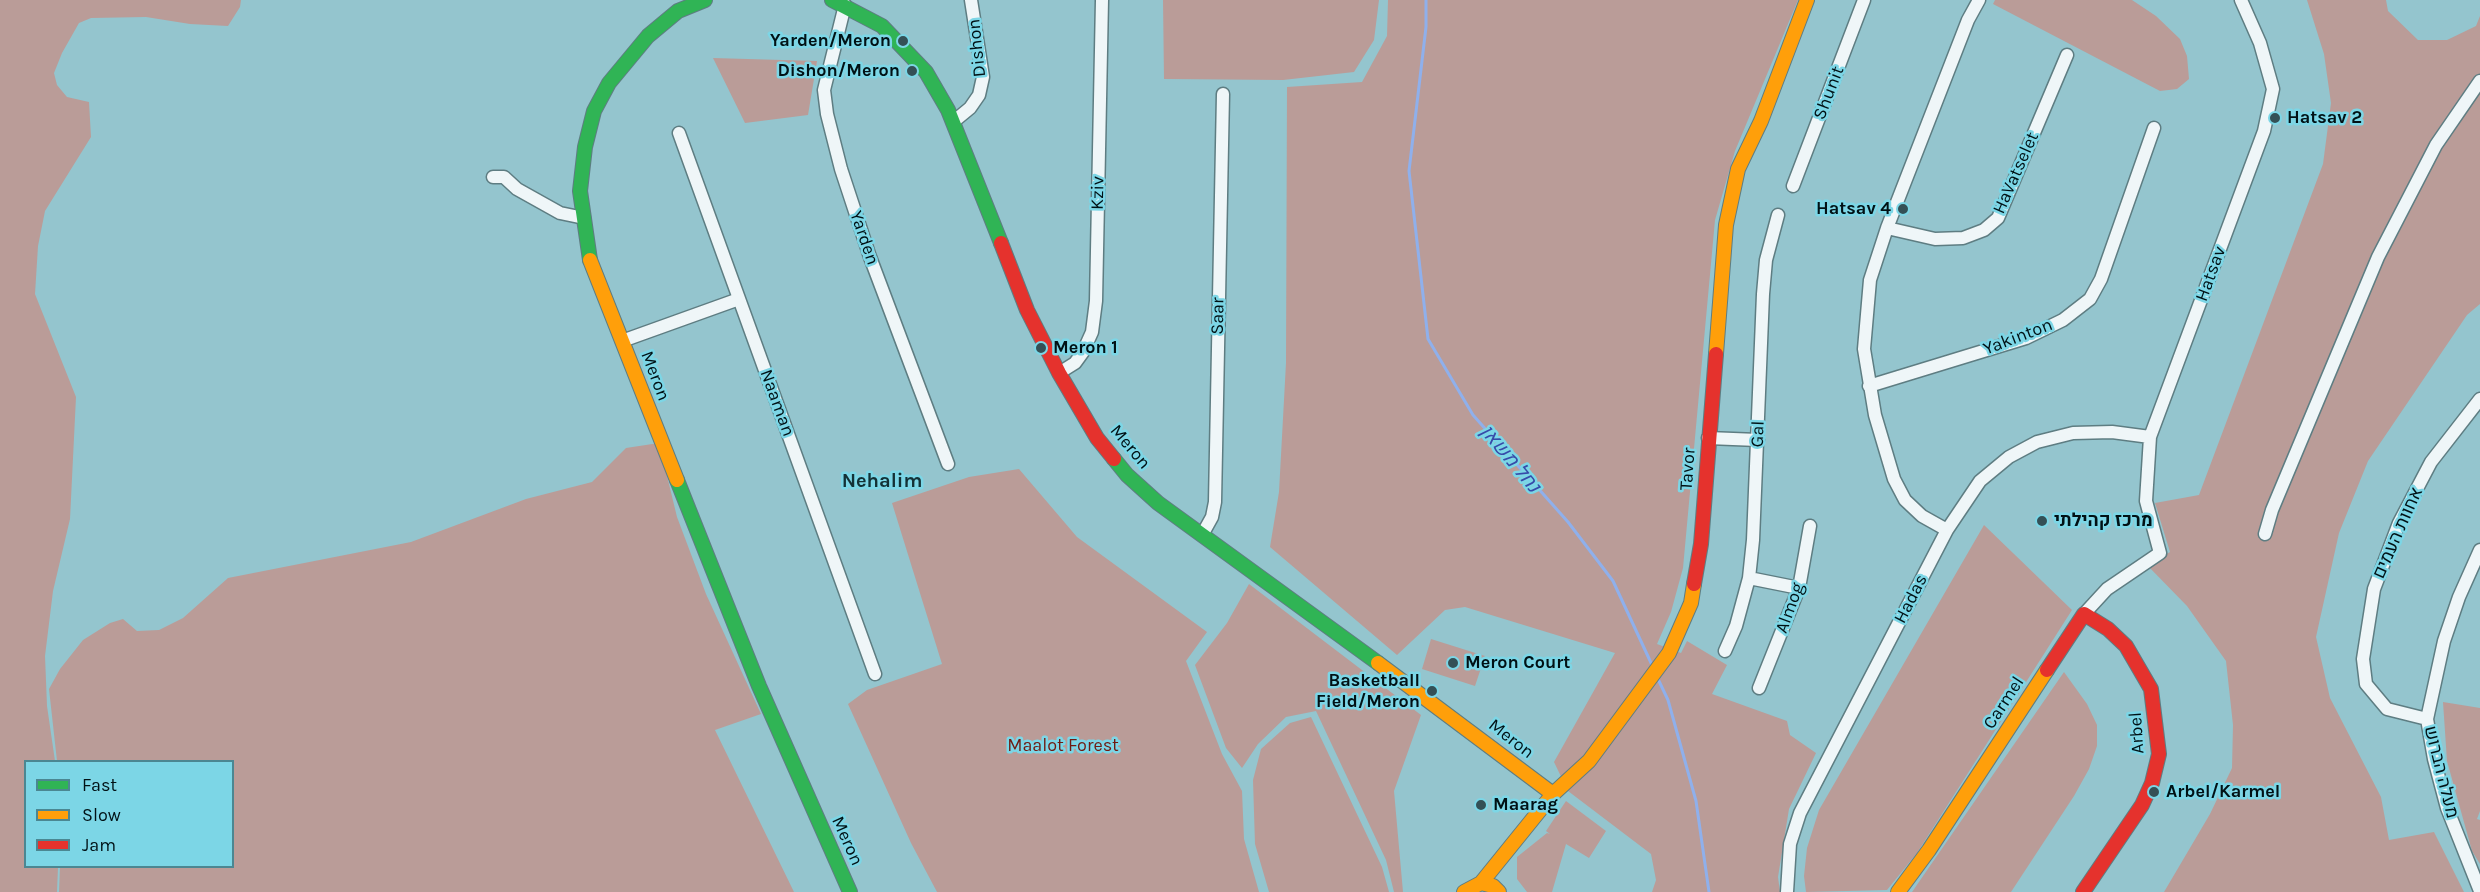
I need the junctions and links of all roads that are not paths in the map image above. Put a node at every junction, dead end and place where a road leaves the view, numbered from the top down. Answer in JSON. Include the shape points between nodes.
{"nodes":[{"id":1,"x":705,"y":0,"type":"edge"},
{"id":2,"x":971,"y":0,"type":"edge"},
{"id":3,"x":1102,"y":0,"type":"edge"},
{"id":4,"x":1807,"y":0,"type":"edge"},
{"id":5,"x":1864,"y":0,"type":"edge"},
{"id":6,"x":1980,"y":0,"type":"edge"},
{"id":7,"x":2241,"y":0,"type":"edge"},
{"id":8,"x":838,"y":2,"type":"edge"},
{"id":9,"x":676,"y":5,"type":"edge"},
{"id":10,"x":2067,"y":55,"type":"dead end"},
{"id":11,"x":2480,"y":81,"type":"edge"},
{"id":12,"x":1222,"y":94,"type":"dead end"},
{"id":13,"x":952,"y":122,"type":"junction"},
{"id":14,"x":2154,"y":128,"type":"dead end"},
{"id":15,"x":679,"y":133,"type":"dead end"},
{"id":16,"x":493,"y":177,"type":"dead end"},
{"id":17,"x":1794,"y":186,"type":"dead end"},
{"id":18,"x":1778,"y":215,"type":"dead end"},
{"id":19,"x":584,"y":218,"type":"junction"},
{"id":20,"x":1887,"y":228,"type":"junction"},
{"id":21,"x":739,"y":299,"type":"junction"},
{"id":22,"x":622,"y":341,"type":"junction"},
{"id":23,"x":1059,"y":373,"type":"junction"},
{"id":24,"x":1869,"y":387,"type":"junction"},
{"id":25,"x":2480,"y":399,"type":"edge"},
{"id":26,"x":2150,"y":437,"type":"junction"},
{"id":27,"x":1708,"y":438,"type":"junction"},
{"id":28,"x":1758,"y":440,"type":"junction"},
{"id":29,"x":948,"y":464,"type":"dead end"},
{"id":30,"x":1810,"y":526,"type":"dead end"},
{"id":31,"x":1947,"y":530,"type":"junction"},
{"id":32,"x":2265,"y":534,"type":"dead end"},
{"id":33,"x":1202,"y":535,"type":"junction"},
{"id":34,"x":2480,"y":549,"type":"edge"},
{"id":35,"x":2160,"y":553,"type":"joint"},
{"id":36,"x":1749,"y":578,"type":"junction"},
{"id":37,"x":1799,"y":588,"type":"junction"},
{"id":38,"x":2084,"y":614,"type":"junction"},
{"id":39,"x":1725,"y":651,"type":"dead end"},
{"id":40,"x":875,"y":674,"type":"dead end"},
{"id":41,"x":1760,"y":688,"type":"dead end"},
{"id":42,"x":2427,"y":719,"type":"junction"},
{"id":43,"x":1553,"y":794,"type":"junction"},
{"id":44,"x":1481,"y":883,"type":"junction"},
{"id":45,"x":2480,"y":891,"type":"edge"},
{"id":46,"x":850,"y":892,"type":"edge"},
{"id":47,"x":1464,"y":892,"type":"edge"},
{"id":48,"x":1499,"y":892,"type":"edge"},
{"id":49,"x":1787,"y":892,"type":"edge"},
{"id":50,"x":1898,"y":892,"type":"edge"},
{"id":51,"x":2083,"y":892,"type":"edge"}],
"edges":[{"from":1,"to":9,"type":"street","name":"Meron"},
{"from":2,"to":13,"type":"street","name":"Dishon","via":[[983,77],[979,95]]},
{"from":3,"to":23,"type":"street","name":"Kziv","via":[[1093,322],[1083,352],[1075,363]]},
{"from":4,"to":27,"type":"street","name":"Tavor","via":[[1761,121],[1738,169],[1733,191],[1719,290]]},
{"from":5,"to":17,"type":"street","name":"Shunit"},
{"from":6,"to":20,"type":"street","via":[[1968,20]]},
{"from":7,"to":26,"type":"street","name":"Hatsav","via":[[2260,43],[2273,89],[2264,131]]},
{"from":8,"to":13,"type":"street","name":"Meron","via":[[882,26],[905,48],[926,72]]},
{"from":8,"to":29,"type":"street","name":"Yarden","via":[[824,90],[827,114],[870,257]]},
{"from":9,"to":19,"type":"street","name":"Meron","via":[[629,57],[594,111],[580,191]]},
{"from":10,"to":20,"type":"street","name":"HaVatselet","via":[[1998,218],[1984,230],[1963,238],[1935,239]]},
{"from":11,"to":32,"type":"street","via":[[2436,144],[2378,257]]},
{"from":12,"to":33,"type":"street","name":"Saar","via":[[1215,502]]},
{"from":13,"to":23,"type":"street","name":"Meron","via":[[1027,310]]},
{"from":14,"to":24,"type":"street","name":"Yakinton","via":[[2101,279],[2090,299],[2063,320],[2026,338]]},
{"from":15,"to":21,"type":"street","name":"Naaman"},
{"from":16,"to":19,"type":"street","via":[[504,177],[517,189],[560,213]]},
{"from":18,"to":28,"type":"street","name":"Gal","via":[[1766,260]]},
{"from":19,"to":22,"type":"street","name":"Meron","via":[[591,266]]},
{"from":20,"to":24,"type":"street","via":[[1870,280],[1864,349]]},
{"from":21,"to":22,"type":"street"},
{"from":21,"to":40,"type":"street","name":"Naaman"},
{"from":22,"to":46,"type":"street","name":"Meron","via":[[759,686]]},
{"from":23,"to":33,"type":"street","name":"Meron","via":[[1097,438],[1128,475]]},
{"from":24,"to":31,"type":"street","via":[[1894,479],[1905,500],[1922,516]]},
{"from":25,"to":42,"type":"street","name":"אחוות העמים","via":[[2431,462],[2399,523],[2374,589],[2363,659],[2366,684],[2387,709]]},
{"from":26,"to":31,"type":"street","name":"Hadas","via":[[2112,432],[2073,433],[2037,442],[2009,457],[1980,481]]},
{"from":26,"to":35,"type":"street","name":"Hatsav","via":[[2146,501]]},
{"from":27,"to":28,"type":"street"},
{"from":27,"to":43,"type":"street","name":"Tavor","via":[[1701,544],[1691,603],[1669,653],[1589,761]]},
{"from":28,"to":36,"type":"street","name":"Gal"},
{"from":30,"to":37,"type":"street","name":"Almog"},
{"from":31,"to":49,"type":"street","name":"Hadas","via":[[1800,813],[1790,844]]},
{"from":33,"to":43,"type":"street","name":"Meron"},
{"from":34,"to":42,"type":"street","name":"מעלה הברוש","via":[[2444,641]]},
{"from":35,"to":38,"type":"street","name":"Carmel","via":[[2107,589]]},
{"from":36,"to":37,"type":"street"},
{"from":36,"to":39,"type":"street","name":"Gal","via":[[1737,626]]},
{"from":37,"to":41,"type":"street","name":"Almog"},
{"from":38,"to":50,"type":"street","name":"Carmel"},
{"from":38,"to":51,"type":"street","name":"Arbel","via":[[2108,629],[2140,666],[2151,689],[2159,754],[2142,805]]},
{"from":42,"to":45,"type":"street","name":"מעלה הברוש","via":[[2447,808]]},
{"from":43,"to":44,"type":"street","name":"Tavor"},
{"from":44,"to":47,"type":"street"},
{"from":44,"to":48,"type":"street"}]}
